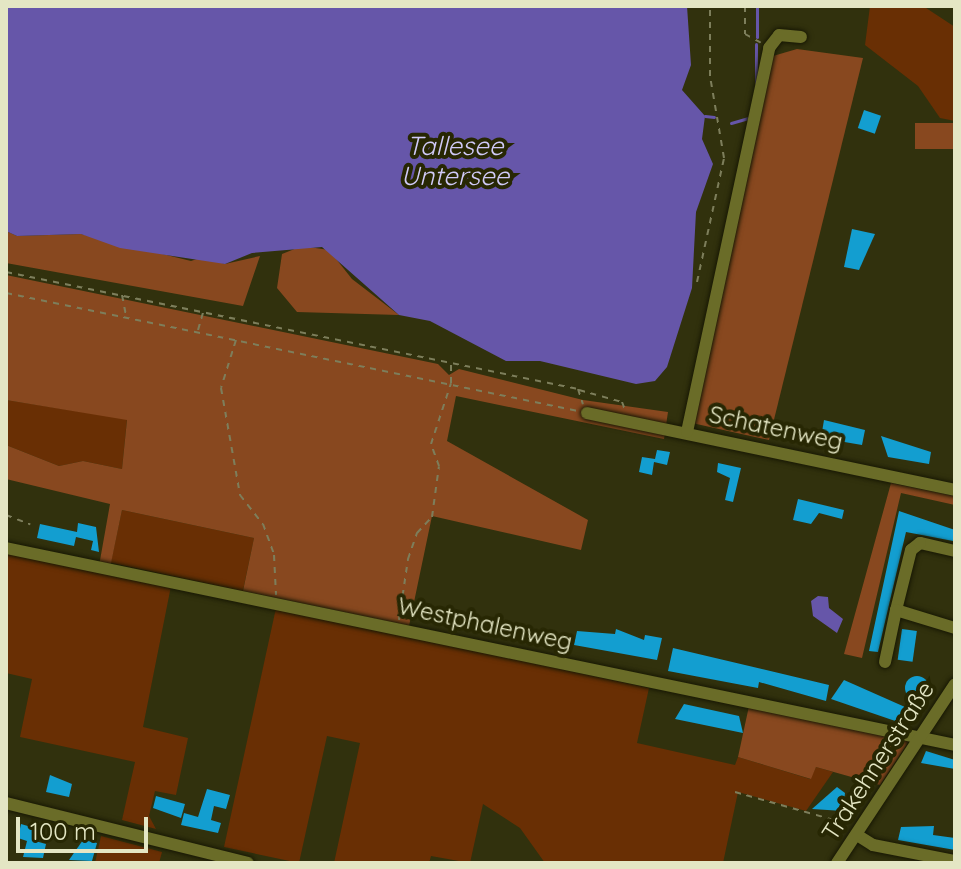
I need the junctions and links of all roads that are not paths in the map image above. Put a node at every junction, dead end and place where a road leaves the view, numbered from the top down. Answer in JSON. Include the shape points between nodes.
{"nodes":[{"id":1,"x":801,"y":37,"type":"dead end"},
{"id":2,"x":587,"y":413,"type":"road end"},
{"id":3,"x":687,"y":432,"type":"junction"},
{"id":4,"x":955,"y":490,"type":"edge"},
{"id":5,"x":6,"y":548,"type":"edge"},
{"id":6,"x":955,"y":551,"type":"edge"},
{"id":7,"x":896,"y":610,"type":"junction"},
{"id":8,"x":955,"y":628,"type":"edge"},
{"id":9,"x":885,"y":662,"type":"dead end"},
{"id":10,"x":955,"y":684,"type":"edge"},
{"id":11,"x":919,"y":737,"type":"junction"},
{"id":12,"x":955,"y":745,"type":"edge"},
{"id":13,"x":6,"y":803,"type":"edge"},
{"id":14,"x":858,"y":832,"type":"junction"},
{"id":15,"x":955,"y":861,"type":"edge"},
{"id":16,"x":248,"y":863,"type":"edge"},
{"id":17,"x":837,"y":863,"type":"edge"}],
"edges":[{"from":1,"to":3,"type":"street","via":[[779,35],[769,48]]},
{"from":2,"to":3,"type":"street","name":"Schatenweg"},
{"from":3,"to":4,"type":"street","name":"Schatenweg"},
{"from":5,"to":11,"type":"street","name":"Westphalenweg"},
{"from":6,"to":7,"type":"street","via":[[920,543],[911,550]]},
{"from":7,"to":8,"type":"street"},
{"from":7,"to":9,"type":"street"},
{"from":10,"to":11,"type":"street","name":"Trakehnerstraße"},
{"from":11,"to":12,"type":"street","name":"Westphalenweg"},
{"from":11,"to":14,"type":"street","name":"Trakehnerstraße"},
{"from":13,"to":16,"type":"street"},
{"from":14,"to":15,"type":"street","via":[[873,845]]},
{"from":14,"to":17,"type":"street","name":"Trakehnerstraße"}]}
